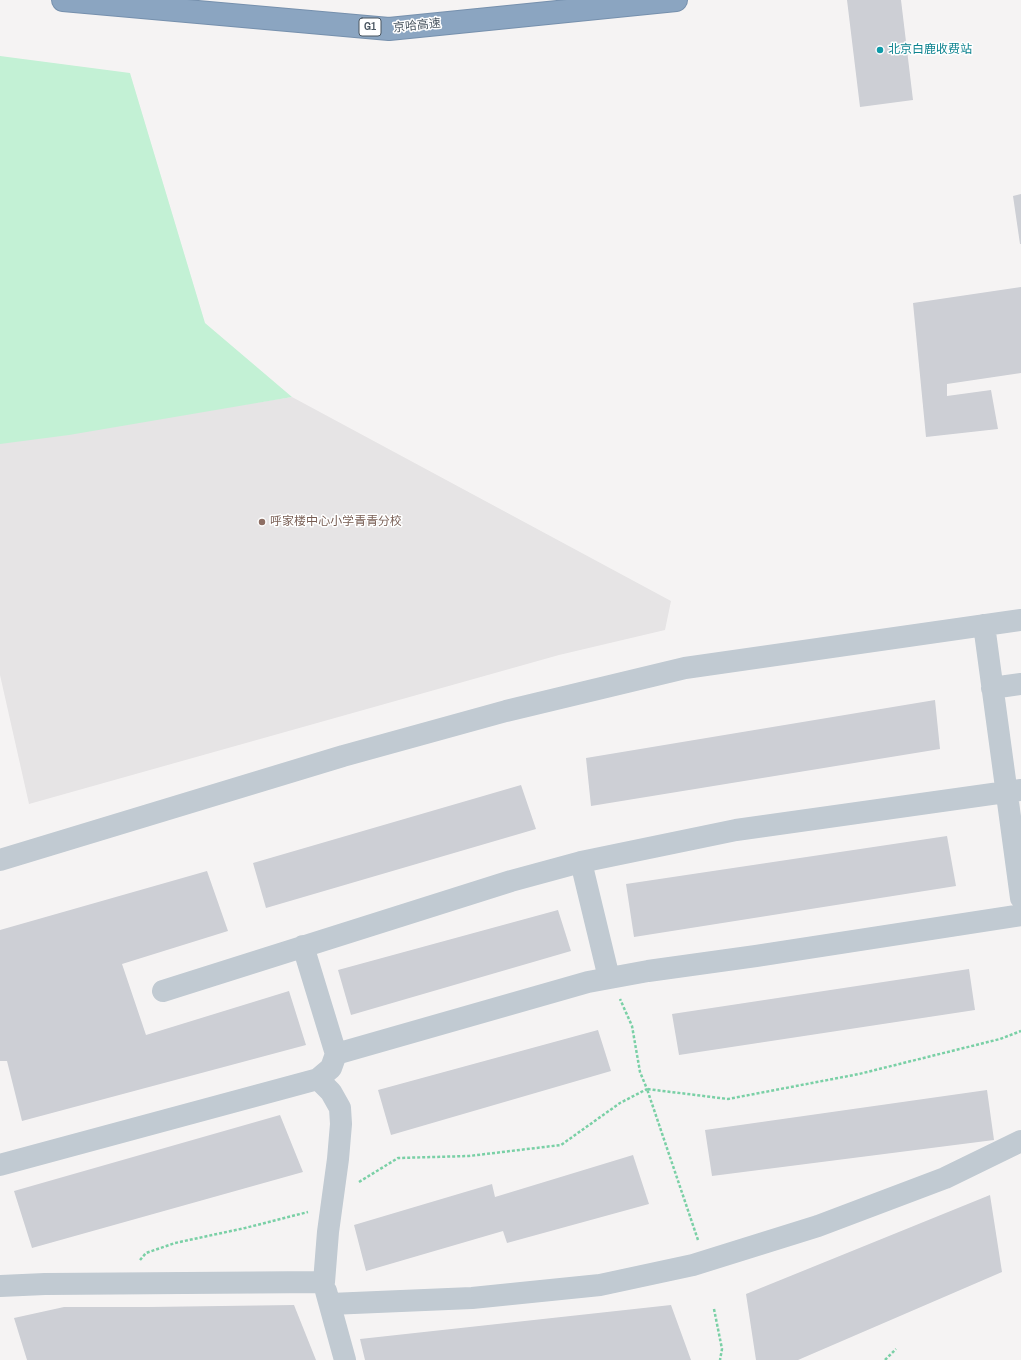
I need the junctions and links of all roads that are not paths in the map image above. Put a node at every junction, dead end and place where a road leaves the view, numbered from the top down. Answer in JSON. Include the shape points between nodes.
{"nodes":[{"id":1,"x":63,"y":0,"type":"edge"},
{"id":2,"x":676,"y":0,"type":"edge"},
{"id":3,"x":1021,"y":620,"type":"edge"},
{"id":4,"x":984,"y":625,"type":"junction"},
{"id":5,"x":1021,"y":684,"type":"edge"},
{"id":6,"x":992,"y":688,"type":"junction"},
{"id":7,"x":1014,"y":791,"type":"edge"},
{"id":8,"x":0,"y":860,"type":"edge"},
{"id":9,"x":581,"y":862,"type":"junction"},
{"id":10,"x":1021,"y":898,"type":"edge"},
{"id":11,"x":1021,"y":915,"type":"edge"},
{"id":12,"x":303,"y":946,"type":"junction"},
{"id":13,"x":610,"y":978,"type":"junction"},
{"id":14,"x":163,"y":991,"type":"dead end"},
{"id":15,"x":336,"y":1054,"type":"junction"},
{"id":16,"x":318,"y":1080,"type":"junction"},
{"id":17,"x":1021,"y":1141,"type":"edge"},
{"id":18,"x":0,"y":1165,"type":"edge"},
{"id":19,"x":324,"y":1282,"type":"junction"},
{"id":20,"x":0,"y":1286,"type":"edge"},
{"id":21,"x":330,"y":1304,"type":"junction"},
{"id":22,"x":345,"y":1360,"type":"edge"}],
"edges":[{"from":1,"to":2,"type":"highway","name":"京哈高速","number":"G1","via":[[389,29]]},
{"from":3,"to":4,"type":"street"},
{"from":4,"to":6,"type":"street"},
{"from":4,"to":8,"type":"street","via":[[678,670],[506,711],[343,756]]},
{"from":5,"to":6,"type":"street"},
{"from":6,"to":7,"type":"street"},
{"from":7,"to":9,"type":"street","via":[[736,830]]},
{"from":7,"to":10,"type":"street"},
{"from":9,"to":12,"type":"street","via":[[511,881]]},
{"from":9,"to":13,"type":"street"},
{"from":11,"to":13,"type":"street"},
{"from":12,"to":14,"type":"street"},
{"from":12,"to":15,"type":"street"},
{"from":13,"to":15,"type":"street","via":[[588,982]]},
{"from":15,"to":16,"type":"street","via":[[332,1068]]},
{"from":16,"to":18,"type":"street"},
{"from":16,"to":19,"type":"street","via":[[331,1092],[340,1108],[341,1124]]},
{"from":17,"to":21,"type":"street","via":[[945,1178],[818,1226],[704,1261],[600,1285],[472,1298]]},
{"from":19,"to":20,"type":"street"},
{"from":19,"to":21,"type":"street"},
{"from":21,"to":22,"type":"street"}]}
